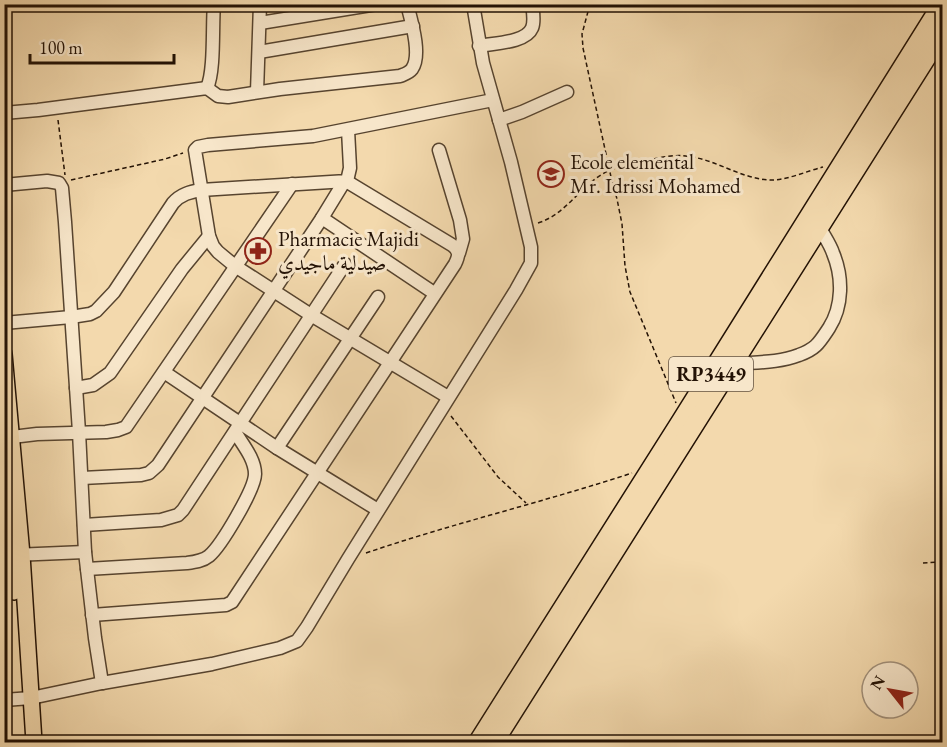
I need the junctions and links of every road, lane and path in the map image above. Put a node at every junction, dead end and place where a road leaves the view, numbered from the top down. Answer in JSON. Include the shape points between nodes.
{"nodes":[{"id":1,"x":213,"y":4,"type":"edge"},
{"id":2,"x":260,"y":4,"type":"edge"},
{"id":3,"x":377,"y":4,"type":"edge"},
{"id":4,"x":407,"y":4,"type":"edge"},
{"id":5,"x":473,"y":4,"type":"edge"},
{"id":6,"x":532,"y":4,"type":"edge"},
{"id":7,"x":590,"y":4,"type":"edge"},
{"id":8,"x":942,"y":4,"type":"edge"},
{"id":9,"x":260,"y":23,"type":"junction"},
{"id":10,"x":413,"y":26,"type":"junction"},
{"id":11,"x":942,"y":33,"type":"edge"},
{"id":12,"x":479,"y":46,"type":"junction"},
{"id":13,"x":259,"y":52,"type":"junction"},
{"id":14,"x":207,"y":88,"type":"junction"},
{"id":15,"x":257,"y":92,"type":"junction"},
{"id":16,"x":567,"y":93,"type":"dead end"},
{"id":17,"x":492,"y":100,"type":"junction"},
{"id":18,"x":56,"y":107,"type":"junction"},
{"id":19,"x":4,"y":112,"type":"edge"},
{"id":20,"x":498,"y":120,"type":"junction"},
{"id":21,"x":348,"y":130,"type":"junction"},
{"id":22,"x":195,"y":150,"type":"junction"},
{"id":23,"x":439,"y":150,"type":"dead end"},
{"id":24,"x":823,"y":167,"type":"dead end"},
{"id":25,"x":609,"y":170,"type":"junction"},
{"id":26,"x":345,"y":182,"type":"junction"},
{"id":27,"x":292,"y":184,"type":"junction"},
{"id":28,"x":4,"y":185,"type":"edge"},
{"id":29,"x":201,"y":190,"type":"junction"},
{"id":30,"x":322,"y":218,"type":"junction"},
{"id":31,"x":526,"y":225,"type":"junction"},
{"id":32,"x":820,"y":228,"type":"junction"},
{"id":33,"x":209,"y":236,"type":"junction"},
{"id":34,"x":459,"y":253,"type":"junction"},
{"id":35,"x":345,"y":264,"type":"dead end"},
{"id":36,"x":235,"y":266,"type":"junction"},
{"id":37,"x":273,"y":291,"type":"junction"},
{"id":38,"x":434,"y":294,"type":"junction"},
{"id":39,"x":378,"y":297,"type":"dead end"},
{"id":40,"x":311,"y":315,"type":"junction"},
{"id":41,"x":70,"y":317,"type":"junction"},
{"id":42,"x":4,"y":323,"type":"edge"},
{"id":43,"x":350,"y":339,"type":"junction"},
{"id":44,"x":4,"y":354,"type":"edge"},
{"id":45,"x":389,"y":361,"type":"junction"},
{"id":46,"x":734,"y":364,"type":"junction"},
{"id":47,"x":164,"y":372,"type":"junction"},
{"id":48,"x":76,"y":388,"type":"junction"},
{"id":49,"x":202,"y":398,"type":"junction"},
{"id":50,"x":446,"y":401,"type":"junction"},
{"id":51,"x":678,"y":410,"type":"dead end"},
{"id":52,"x":238,"y":428,"type":"junction"},
{"id":53,"x":79,"y":432,"type":"junction"},
{"id":54,"x":8,"y":438,"type":"edge"},
{"id":55,"x":277,"y":448,"type":"junction"},
{"id":56,"x":641,"y":470,"type":"dead end"},
{"id":57,"x":316,"y":474,"type":"junction"},
{"id":58,"x":82,"y":478,"type":"junction"},
{"id":59,"x":4,"y":488,"type":"edge"},
{"id":60,"x":526,"y":504,"type":"junction"},
{"id":61,"x":378,"y":510,"type":"junction"},
{"id":62,"x":84,"y":525,"type":"junction"},
{"id":63,"x":85,"y":552,"type":"junction"},
{"id":64,"x":12,"y":556,"type":"edge"},
{"id":65,"x":348,"y":559,"type":"junction"},
{"id":66,"x":942,"y":562,"type":"edge"},
{"id":67,"x":923,"y":563,"type":"dead end"},
{"id":68,"x":87,"y":569,"type":"junction"},
{"id":69,"x":92,"y":615,"type":"junction"},
{"id":70,"x":102,"y":683,"type":"junction"},
{"id":71,"x":26,"y":698,"type":"junction"},
{"id":72,"x":4,"y":700,"type":"edge"},
{"id":73,"x":25,"y":742,"type":"edge"},
{"id":74,"x":34,"y":742,"type":"edge"},
{"id":75,"x":478,"y":742,"type":"edge"},
{"id":76,"x":494,"y":742,"type":"edge"}],
"edges":[{"from":1,"to":14,"type":"street"},
{"from":2,"to":9,"type":"street"},
{"from":3,"to":9,"type":"street"},
{"from":4,"to":10,"type":"street"},
{"from":5,"to":12,"type":"street"},
{"from":6,"to":12,"type":"street","via":[[533,22],[528,34]]},
{"from":7,"to":25,"type":"path","via":[[582,34],[583,48]]},
{"from":8,"to":75,"type":"highway","number":"RP3449"},
{"from":9,"to":13,"type":"street"},
{"from":10,"to":13,"type":"street"},
{"from":10,"to":15,"type":"street","via":[[416,59],[406,74]]},
{"from":11,"to":32,"type":"highway","number":"RP3449"},
{"from":12,"to":17,"type":"street"},
{"from":13,"to":15,"type":"street"},
{"from":14,"to":15,"type":"street","via":[[222,97]]},
{"from":14,"to":18,"type":"street"},
{"from":16,"to":20,"type":"street"},
{"from":17,"to":20,"type":"street"},
{"from":17,"to":21,"type":"street"},
{"from":18,"to":19,"type":"street"},
{"from":18,"to":22,"type":"path","via":[[65,181]]},
{"from":20,"to":31,"type":"street"},
{"from":21,"to":22,"type":"street","via":[[200,146]]},
{"from":21,"to":26,"type":"street","via":[[350,168]]},
{"from":22,"to":29,"type":"street"},
{"from":23,"to":34,"type":"street","via":[[460,220],[463,239]]},
{"from":24,"to":25,"type":"path","via":[[772,180],[712,162],[672,156]]},
{"from":25,"to":31,"type":"path","via":[[558,213]]},
{"from":25,"to":51,"type":"path","via":[[622,224],[630,292]]},
{"from":26,"to":27,"type":"street"},
{"from":26,"to":30,"type":"street"},
{"from":26,"to":34,"type":"street","via":[[448,242]]},
{"from":27,"to":29,"type":"street"},
{"from":27,"to":36,"type":"street"},
{"from":28,"to":41,"type":"street","via":[[47,181],[61,186]]},
{"from":29,"to":33,"type":"street"},
{"from":29,"to":41,"type":"street","via":[[178,197],[101,306],[90,314]]},
{"from":30,"to":37,"type":"street"},
{"from":30,"to":38,"type":"street"},
{"from":31,"to":50,"type":"street","via":[[531,263]]},
{"from":32,"to":46,"type":"highway","number":"RP3449"},
{"from":32,"to":46,"type":"street","via":[[834,254],[840,301],[818,346],[798,356]]},
{"from":33,"to":36,"type":"street","via":[[218,252]]},
{"from":33,"to":48,"type":"street","via":[[111,373],[93,385]]},
{"from":34,"to":38,"type":"street"},
{"from":35,"to":40,"type":"street"},
{"from":36,"to":37,"type":"street"},
{"from":36,"to":47,"type":"street"},
{"from":37,"to":40,"type":"street"},
{"from":37,"to":49,"type":"street"},
{"from":38,"to":45,"type":"street"},
{"from":39,"to":43,"type":"street"},
{"from":40,"to":43,"type":"street"},
{"from":40,"to":52,"type":"street"},
{"from":41,"to":42,"type":"street"},
{"from":41,"to":48,"type":"street"},
{"from":43,"to":45,"type":"street"},
{"from":43,"to":55,"type":"street"},
{"from":44,"to":54,"type":"main road"},
{"from":45,"to":50,"type":"street"},
{"from":45,"to":57,"type":"street"},
{"from":46,"to":76,"type":"highway","number":"RP3449"},
{"from":47,"to":49,"type":"street"},
{"from":47,"to":53,"type":"street","via":[[126,427]]},
{"from":48,"to":53,"type":"street"},
{"from":49,"to":52,"type":"street"},
{"from":49,"to":58,"type":"street","via":[[162,460],[149,473]]},
{"from":50,"to":60,"type":"path","via":[[475,449]]},
{"from":50,"to":61,"type":"street"},
{"from":52,"to":55,"type":"street"},
{"from":52,"to":62,"type":"street","via":[[178,516]]},
{"from":52,"to":68,"type":"street","via":[[253,463],[255,479],[230,527],[209,556],[187,563]]},
{"from":53,"to":54,"type":"street"},
{"from":53,"to":58,"type":"street"},
{"from":54,"to":64,"type":"main road"},
{"from":55,"to":57,"type":"street"},
{"from":56,"to":60,"type":"path"},
{"from":57,"to":61,"type":"street"},
{"from":57,"to":69,"type":"street","via":[[230,604]]},
{"from":58,"to":62,"type":"street"},
{"from":59,"to":64,"type":"main road"},
{"from":60,"to":65,"type":"path"},
{"from":61,"to":65,"type":"street"},
{"from":62,"to":63,"type":"street"},
{"from":63,"to":64,"type":"street"},
{"from":63,"to":68,"type":"street"},
{"from":64,"to":71,"type":"main road"},
{"from":65,"to":70,"type":"street","via":[[297,641],[220,662]]},
{"from":66,"to":67,"type":"path"},
{"from":68,"to":69,"type":"street"},
{"from":69,"to":70,"type":"street"},
{"from":70,"to":71,"type":"street"},
{"from":71,"to":72,"type":"street"},
{"from":71,"to":73,"type":"main road"},
{"from":71,"to":74,"type":"main road"}]}
